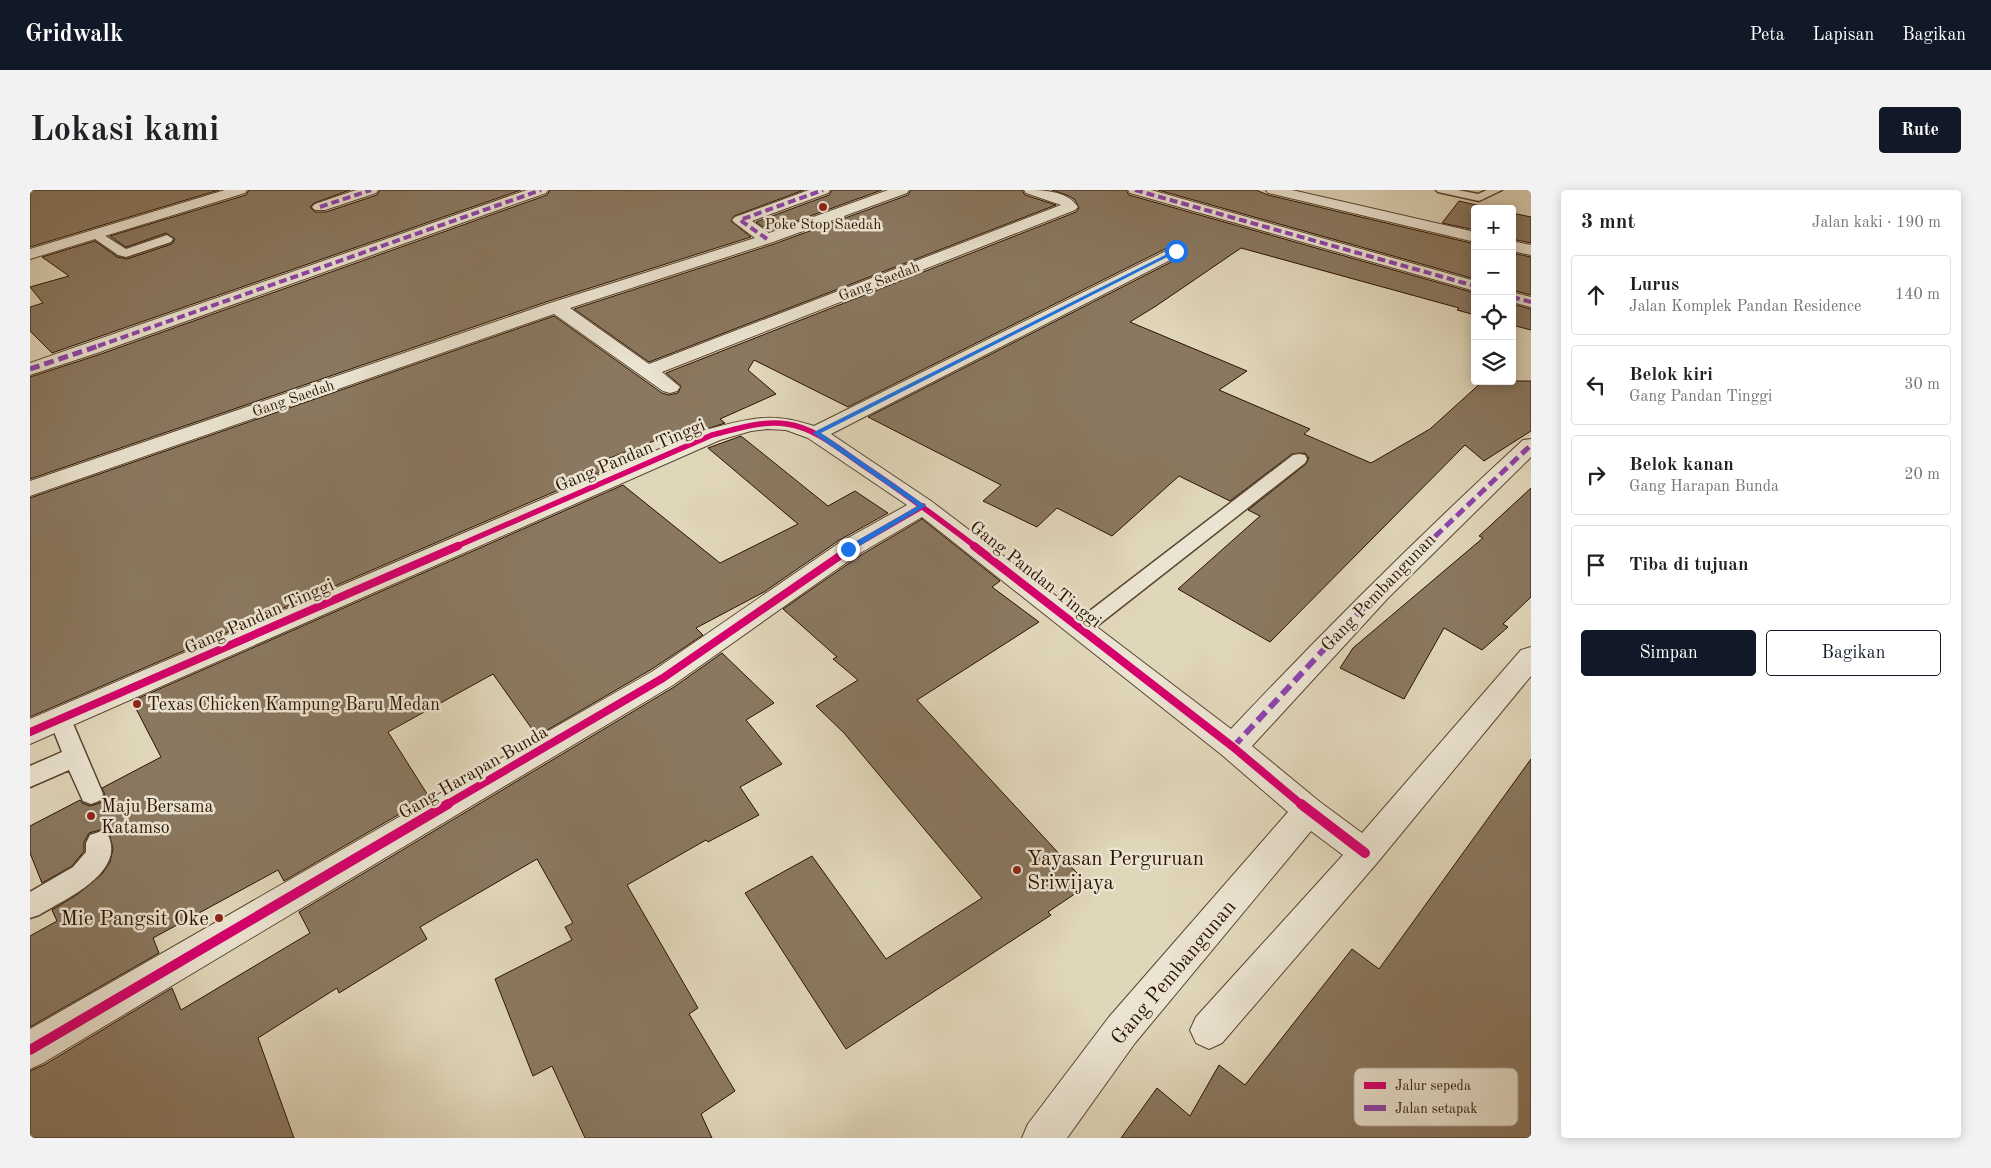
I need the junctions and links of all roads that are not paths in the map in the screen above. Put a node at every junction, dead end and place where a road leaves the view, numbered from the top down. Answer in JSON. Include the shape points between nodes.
{"nodes":[{"id":1,"x":240,"y":190,"type":"edge"},
{"id":2,"x":371,"y":190,"type":"edge"},
{"id":3,"x":541,"y":190,"type":"edge"},
{"id":4,"x":823,"y":190,"type":"edge"},
{"id":5,"x":902,"y":190,"type":"edge"},
{"id":6,"x":1031,"y":190,"type":"edge"},
{"id":7,"x":1135,"y":190,"type":"edge"},
{"id":8,"x":1273,"y":190,"type":"edge"},
{"id":9,"x":1442,"y":190,"type":"edge"},
{"id":10,"x":1496,"y":190,"type":"edge"},
{"id":11,"x":320,"y":207,"type":"dead end"},
{"id":12,"x":96,"y":234,"type":"junction"},
{"id":13,"x":1471,"y":236,"type":"edge"},
{"id":14,"x":167,"y":239,"type":"dead end"},
{"id":15,"x":767,"y":239,"type":"junction"},
{"id":16,"x":1516,"y":247,"type":"edge"},
{"id":17,"x":1531,"y":250,"type":"edge"},
{"id":18,"x":1176,"y":251,"type":"dead end"},
{"id":19,"x":30,"y":254,"type":"edge"},
{"id":20,"x":1471,"y":285,"type":"edge"},
{"id":21,"x":1516,"y":298,"type":"edge"},
{"id":22,"x":1531,"y":302,"type":"edge"},
{"id":23,"x":556,"y":307,"type":"junction"},
{"id":24,"x":30,"y":368,"type":"edge"},
{"id":25,"x":648,"y":371,"type":"junction"},
{"id":26,"x":670,"y":387,"type":"dead end"},
{"id":27,"x":816,"y":433,"type":"junction"},
{"id":28,"x":1531,"y":445,"type":"edge"},
{"id":29,"x":1299,"y":459,"type":"dead end"},
{"id":30,"x":30,"y":489,"type":"edge"},
{"id":31,"x":923,"y":506,"type":"junction"},
{"id":32,"x":1081,"y":628,"type":"junction"},
{"id":33,"x":1531,"y":657,"type":"edge"},
{"id":34,"x":60,"y":719,"type":"junction"},
{"id":35,"x":30,"y":732,"type":"edge"},
{"id":36,"x":1233,"y":747,"type":"junction"},
{"id":37,"x":75,"y":757,"type":"junction"},
{"id":38,"x":30,"y":777,"type":"edge"},
{"id":39,"x":91,"y":794,"type":"dead end"},
{"id":40,"x":1309,"y":810,"type":"junction"},
{"id":41,"x":99,"y":843,"type":"dead end"},
{"id":42,"x":1365,"y":853,"type":"junction"},
{"id":43,"x":30,"y":906,"type":"edge"},
{"id":44,"x":1208,"y":1030,"type":"dead end"},
{"id":45,"x":30,"y":1050,"type":"edge"},
{"id":46,"x":1042,"y":1138,"type":"edge"}],
"edges":[{"from":1,"to":12,"type":"street"},
{"from":2,"to":11,"type":"street"},
{"from":3,"to":24,"type":"street"},
{"from":4,"to":15,"type":"street","via":[[740,220]]},
{"from":5,"to":15,"type":"street","name":"Gang Saedah"},
{"from":6,"to":25,"type":"street","name":"Gang Saedah","via":[[1067,202],[1070,207]]},
{"from":7,"to":20,"type":"street"},
{"from":8,"to":13,"type":"street"},
{"from":9,"to":10,"type":"lane","via":[[1479,198]]},
{"from":12,"to":14,"type":"lane","via":[[126,253]]},
{"from":12,"to":19,"type":"street"},
{"from":15,"to":23,"type":"street","name":"Gang Saedah"},
{"from":16,"to":17,"type":"street"},
{"from":18,"to":27,"type":"street"},
{"from":21,"to":22,"type":"street"},
{"from":23,"to":25,"type":"street"},
{"from":23,"to":30,"type":"street","name":"Gang Saedah"},
{"from":25,"to":26,"type":"street"},
{"from":27,"to":31,"type":"street","name":"Gang Pandan Tinggi"},
{"from":27,"to":34,"type":"street","name":"Gang Pandan Tinggi","via":[[788,424],[767,423],[712,436]]},
{"from":28,"to":36,"type":"street","name":"Gang Pembangunan","via":[[1449,520],[1300,672]]},
{"from":29,"to":32,"type":"lane"},
{"from":31,"to":32,"type":"street","name":"Gang Pandan Tinggi"},
{"from":31,"to":45,"type":"street","name":"Gang Harapan Bunda","via":[[848,549],[663,678]]},
{"from":32,"to":36,"type":"street","name":"Gang Pandan Tinggi"},
{"from":33,"to":42,"type":"street"},
{"from":34,"to":35,"type":"street","name":"Gang Pandan Tinggi"},
{"from":34,"to":37,"type":"lane"},
{"from":36,"to":40,"type":"street","name":"Gang Pandan Tinggi"},
{"from":37,"to":38,"type":"lane"},
{"from":37,"to":39,"type":"lane"},
{"from":40,"to":42,"type":"street","name":"Gang Pandan Tinggi"},
{"from":40,"to":46,"type":"street","name":"Gang Pembangunan","via":[[1122,1030]]},
{"from":41,"to":43,"type":"lane","via":[[99,856],[82,876]]},
{"from":42,"to":44,"type":"street"}]}
